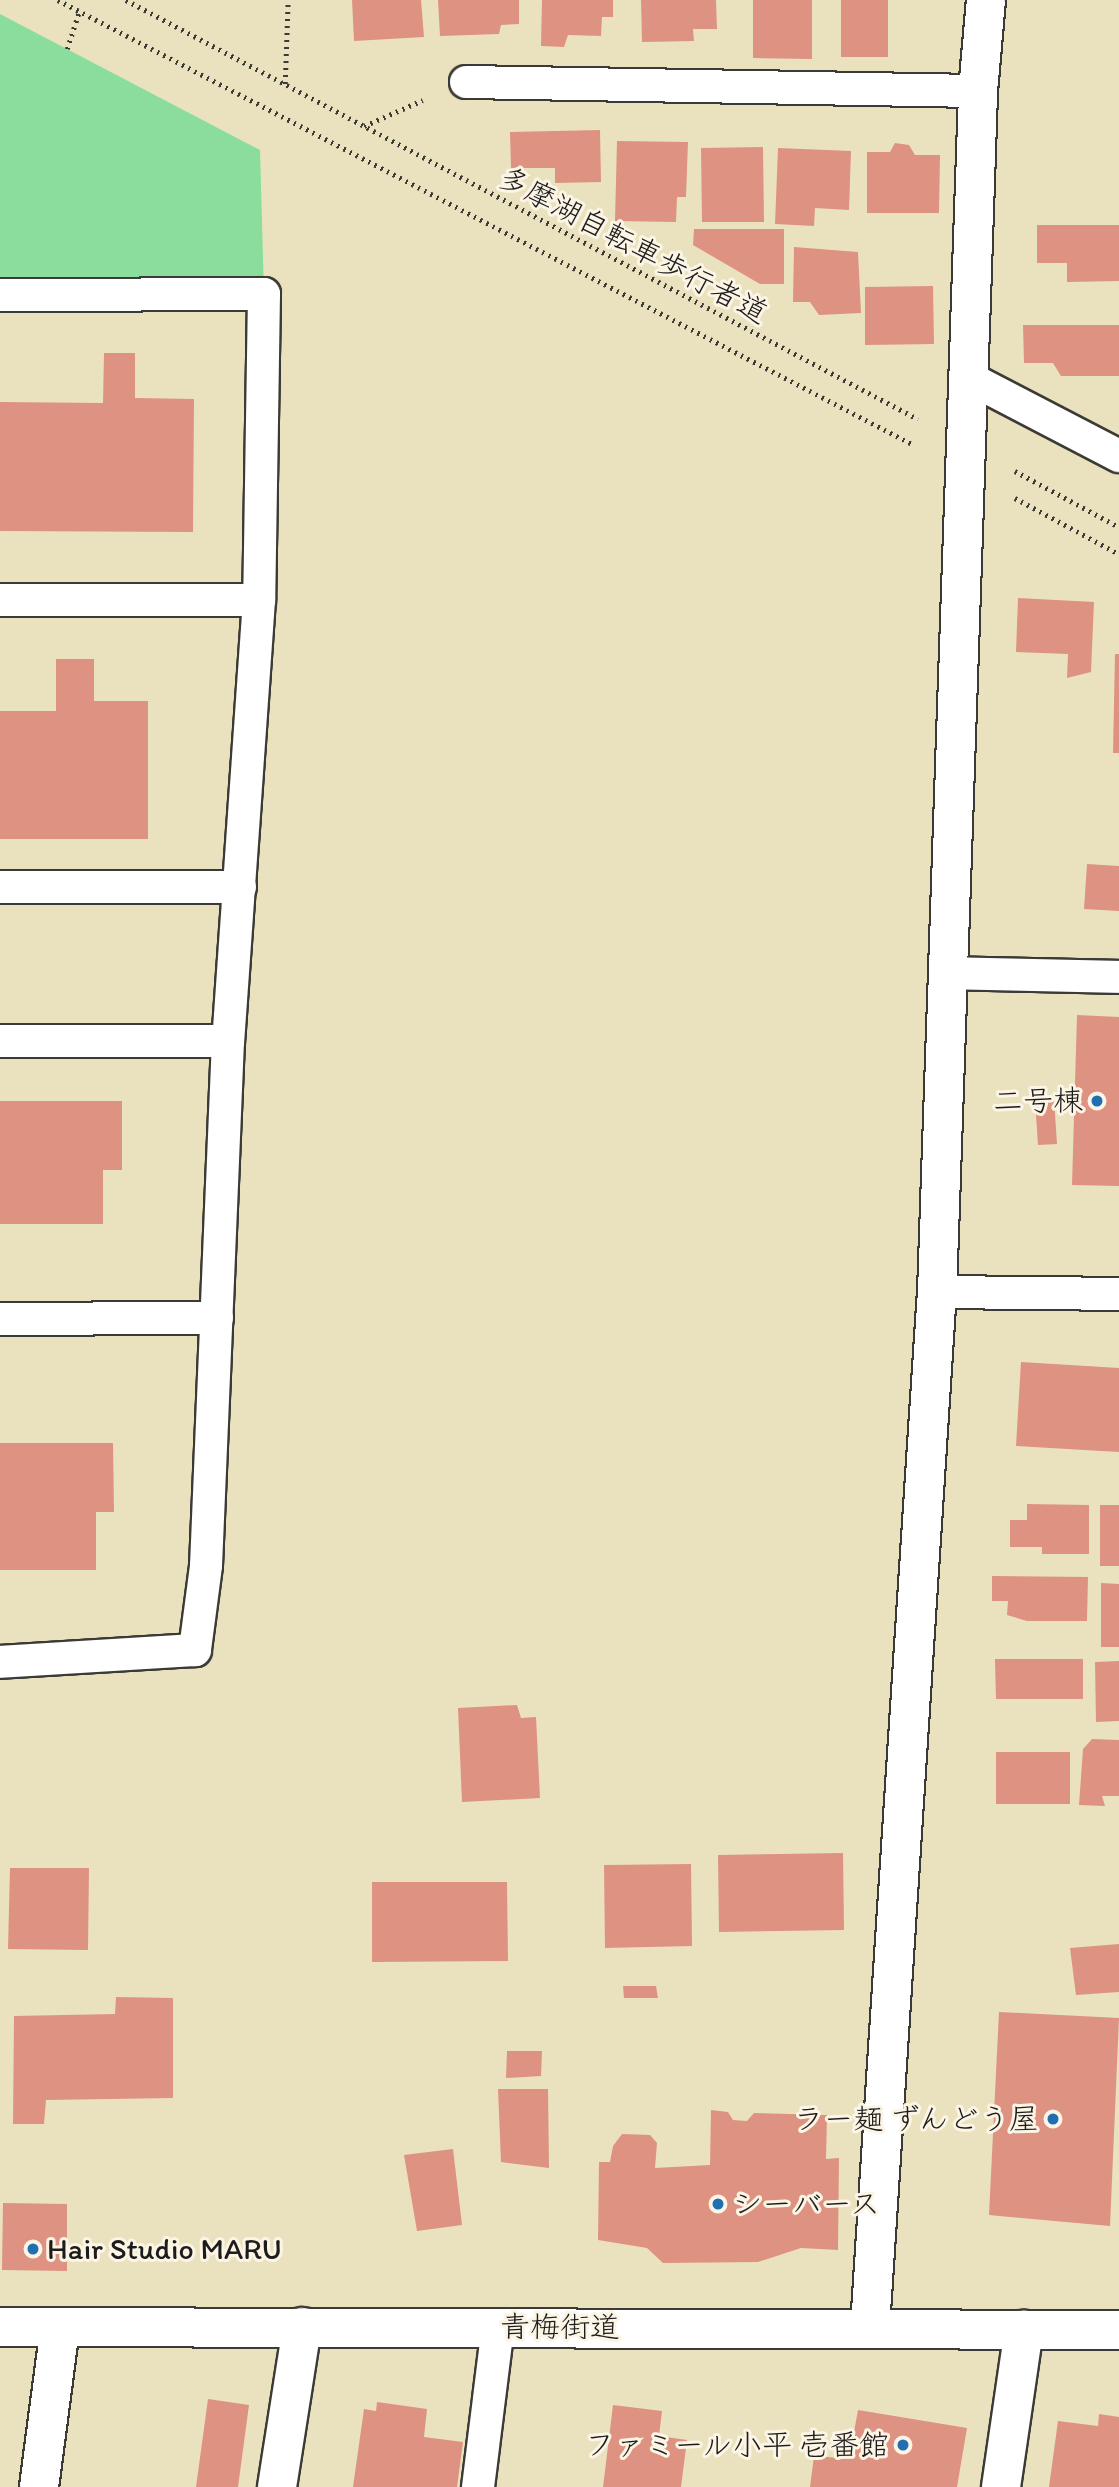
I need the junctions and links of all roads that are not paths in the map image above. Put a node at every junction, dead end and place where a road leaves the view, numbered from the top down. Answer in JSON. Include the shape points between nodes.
{"nodes":[{"id":1,"x":986,"y":0,"type":"edge"},
{"id":2,"x":466,"y":82,"type":"road end"},
{"id":3,"x":978,"y":91,"type":"junction"},
{"id":4,"x":0,"y":295,"type":"edge"},
{"id":5,"x":971,"y":379,"type":"junction"},
{"id":6,"x":1119,"y":456,"type":"edge"},
{"id":7,"x":0,"y":600,"type":"edge"},
{"id":8,"x":259,"y":600,"type":"junction"},
{"id":9,"x":0,"y":887,"type":"edge"},
{"id":10,"x":240,"y":887,"type":"junction"},
{"id":11,"x":947,"y":973,"type":"junction"},
{"id":12,"x":1119,"y":977,"type":"edge"},
{"id":13,"x":0,"y":1041,"type":"edge"},
{"id":14,"x":228,"y":1041,"type":"junction"},
{"id":15,"x":937,"y":1292,"type":"junction"},
{"id":16,"x":1119,"y":1294,"type":"edge"},
{"id":17,"x":218,"y":1318,"type":"junction"},
{"id":18,"x":0,"y":1319,"type":"edge"},
{"id":19,"x":0,"y":1662,"type":"edge"},
{"id":20,"x":0,"y":2327,"type":"edge"},
{"id":21,"x":302,"y":2327,"type":"junction"},
{"id":22,"x":498,"y":2327,"type":"junction"},
{"id":23,"x":870,"y":2327,"type":"junction"},
{"id":24,"x":60,"y":2328,"type":"junction"},
{"id":25,"x":1024,"y":2330,"type":"junction"},
{"id":26,"x":1119,"y":2330,"type":"edge"},
{"id":27,"x":39,"y":2487,"type":"edge"},
{"id":28,"x":277,"y":2487,"type":"edge"},
{"id":29,"x":478,"y":2487,"type":"edge"},
{"id":30,"x":1001,"y":2487,"type":"edge"}],
"edges":[{"from":1,"to":3,"type":"street"},
{"from":2,"to":3,"type":"lane"},
{"from":3,"to":5,"type":"street"},
{"from":4,"to":8,"type":"lane","via":[[264,294]]},
{"from":5,"to":6,"type":"lane"},
{"from":5,"to":11,"type":"street"},
{"from":7,"to":8,"type":"lane"},
{"from":8,"to":10,"type":"lane"},
{"from":9,"to":10,"type":"lane"},
{"from":10,"to":14,"type":"lane"},
{"from":11,"to":12,"type":"lane"},
{"from":11,"to":15,"type":"street"},
{"from":13,"to":14,"type":"lane"},
{"from":14,"to":17,"type":"lane"},
{"from":15,"to":16,"type":"lane"},
{"from":15,"to":23,"type":"street"},
{"from":17,"to":18,"type":"lane"},
{"from":17,"to":19,"type":"lane","via":[[206,1566],[195,1650]]},
{"from":20,"to":24,"type":"street","name":"青梅街道"},
{"from":21,"to":22,"type":"street","name":"青梅街道"},
{"from":21,"to":24,"type":"street","name":"青梅街道"},
{"from":21,"to":28,"type":"street"},
{"from":22,"to":23,"type":"street","name":"青梅街道"},
{"from":22,"to":29,"type":"lane"},
{"from":23,"to":25,"type":"street","name":"青梅街道"},
{"from":24,"to":27,"type":"street"},
{"from":25,"to":26,"type":"street","name":"青梅街道"},
{"from":25,"to":30,"type":"street"}]}
